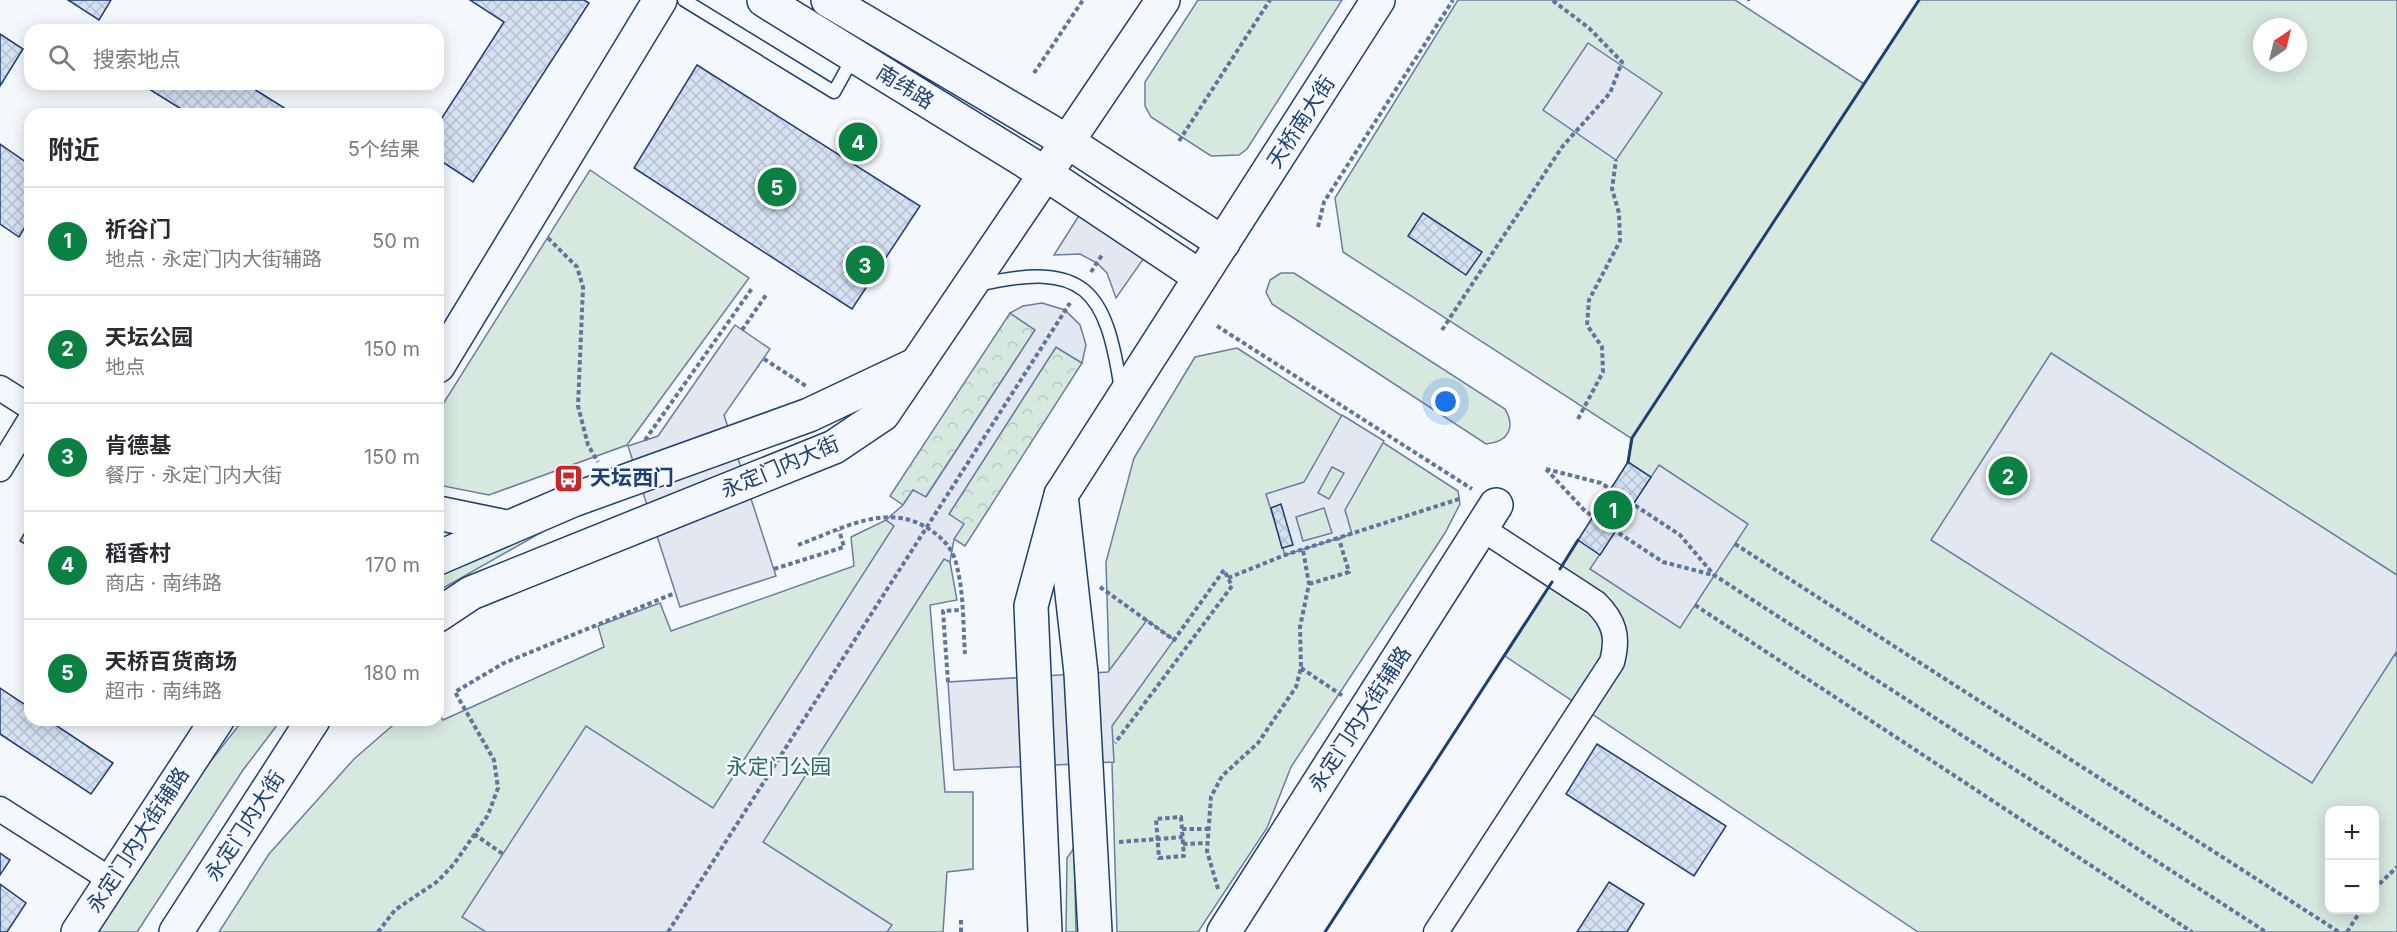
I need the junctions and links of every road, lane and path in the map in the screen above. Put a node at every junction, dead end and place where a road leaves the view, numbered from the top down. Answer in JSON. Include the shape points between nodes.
{"nodes":[{"id":1,"x":660,"y":0,"type":"edge"},
{"id":2,"x":684,"y":0,"type":"edge"},
{"id":3,"x":764,"y":0,"type":"edge"},
{"id":4,"x":828,"y":0,"type":"edge"},
{"id":5,"x":1083,"y":0,"type":"edge"},
{"id":6,"x":1163,"y":0,"type":"edge"},
{"id":7,"x":1270,"y":0,"type":"edge"},
{"id":8,"x":1378,"y":0,"type":"edge"},
{"id":9,"x":1453,"y":0,"type":"edge"},
{"id":10,"x":1552,"y":0,"type":"edge"},
{"id":11,"x":863,"y":41,"type":"junction"},
{"id":12,"x":1034,"y":73,"type":"dead end"},
{"id":13,"x":1179,"y":141,"type":"dead end"},
{"id":14,"x":1068,"y":142,"type":"junction"},
{"id":15,"x":1617,"y":160,"type":"dead end"},
{"id":16,"x":1046,"y":174,"type":"junction"},
{"id":17,"x":526,"y":221,"type":"junction"},
{"id":18,"x":1318,"y":227,"type":"dead end"},
{"id":19,"x":1223,"y":243,"type":"junction"},
{"id":20,"x":1102,"y":255,"type":"dead end"},
{"id":21,"x":1199,"y":276,"type":"junction"},
{"id":22,"x":970,"y":286,"type":"junction"},
{"id":23,"x":753,"y":287,"type":"dead end"},
{"id":24,"x":1081,"y":287,"type":"junction"},
{"id":25,"x":766,"y":295,"type":"dead end"},
{"id":26,"x":1217,"y":326,"type":"dead end"},
{"id":27,"x":742,"y":330,"type":"dead end"},
{"id":28,"x":1442,"y":330,"type":"dead end"},
{"id":29,"x":444,"y":356,"type":"edge"},
{"id":30,"x":764,"y":359,"type":"dead end"},
{"id":31,"x":917,"y":364,"type":"junction"},
{"id":32,"x":0,"y":388,"type":"edge"},
{"id":33,"x":810,"y":388,"type":"dead end"},
{"id":34,"x":1123,"y":397,"type":"junction"},
{"id":35,"x":24,"y":403,"type":"edge"},
{"id":36,"x":1578,"y":419,"type":"dead end"},
{"id":37,"x":24,"y":430,"type":"edge"},
{"id":38,"x":645,"y":440,"type":"dead end"},
{"id":39,"x":0,"y":469,"type":"edge"},
{"id":40,"x":619,"y":482,"type":"junction"},
{"id":41,"x":1061,"y":495,"type":"junction"},
{"id":42,"x":1459,"y":499,"type":"dead end"},
{"id":43,"x":444,"y":514,"type":"edge"},
{"id":44,"x":1489,"y":517,"type":"junction"},
{"id":45,"x":506,"y":527,"type":"junction"},
{"id":46,"x":927,"y":528,"type":"junction"},
{"id":47,"x":839,"y":530,"type":"junction"},
{"id":48,"x":1339,"y":538,"type":"junction"},
{"id":49,"x":1735,"y":544,"type":"dead end"},
{"id":50,"x":798,"y":545,"type":"dead end"},
{"id":51,"x":1303,"y":550,"type":"junction"},
{"id":52,"x":444,"y":555,"type":"edge"},
{"id":53,"x":1071,"y":566,"type":"junction"},
{"id":54,"x":774,"y":569,"type":"dead end"},
{"id":55,"x":1714,"y":575,"type":"junction"},
{"id":56,"x":1228,"y":578,"type":"junction"},
{"id":57,"x":1309,"y":584,"type":"junction"},
{"id":58,"x":675,"y":592,"type":"dead end"},
{"id":59,"x":1695,"y":605,"type":"dead end"},
{"id":60,"x":961,"y":610,"type":"junction"},
{"id":61,"x":444,"y":611,"type":"edge"},
{"id":62,"x":965,"y":654,"type":"dead end"},
{"id":63,"x":1301,"y":668,"type":"junction"},
{"id":64,"x":948,"y":682,"type":"dead end"},
{"id":65,"x":1346,"y":698,"type":"dead end"},
{"id":66,"x":213,"y":726,"type":"edge"},
{"id":67,"x":219,"y":726,"type":"edge"},
{"id":68,"x":309,"y":726,"type":"edge"},
{"id":69,"x":1113,"y":746,"type":"dead end"},
{"id":70,"x":198,"y":749,"type":"junction"},
{"id":71,"x":0,"y":809,"type":"edge"},
{"id":72,"x":1182,"y":829,"type":"junction"},
{"id":73,"x":1208,"y":829,"type":"junction"},
{"id":74,"x":474,"y":834,"type":"junction"},
{"id":75,"x":1183,"y":837,"type":"junction"},
{"id":76,"x":1157,"y":839,"type":"junction"},
{"id":77,"x":1115,"y":842,"type":"dead end"},
{"id":78,"x":1207,"y":843,"type":"junction"},
{"id":79,"x":1183,"y":844,"type":"junction"},
{"id":80,"x":504,"y":854,"type":"dead end"},
{"id":81,"x":2397,"y":867,"type":"edge"},
{"id":82,"x":111,"y":880,"type":"junction"},
{"id":83,"x":2379,"y":884,"type":"edge"},
{"id":84,"x":1220,"y":896,"type":"dead end"},
{"id":85,"x":2358,"y":914,"type":"edge"},
{"id":86,"x":961,"y":918,"type":"dead end"},
{"id":87,"x":78,"y":932,"type":"edge"},
{"id":88,"x":176,"y":932,"type":"edge"},
{"id":89,"x":378,"y":932,"type":"edge"},
{"id":90,"x":668,"y":932,"type":"edge"},
{"id":91,"x":960,"y":932,"type":"edge"},
{"id":92,"x":1045,"y":932,"type":"edge"},
{"id":93,"x":1095,"y":932,"type":"edge"},
{"id":94,"x":1224,"y":932,"type":"edge"},
{"id":95,"x":1436,"y":932,"type":"edge"},
{"id":96,"x":2192,"y":932,"type":"edge"},
{"id":97,"x":2266,"y":932,"type":"edge"},
{"id":98,"x":2339,"y":932,"type":"edge"},
{"id":99,"x":2347,"y":932,"type":"edge"}],
"edges":[{"from":1,"to":17,"type":"street"},
{"from":2,"to":11,"type":"lane","via":[[834,92]]},
{"from":3,"to":11,"type":"street","name":"南纬路"},
{"from":4,"to":11,"type":"street","name":"南纬路"},
{"from":5,"to":12,"type":"path"},
{"from":6,"to":14,"type":"street"},
{"from":7,"to":13,"type":"path"},
{"from":8,"to":19,"type":"street","name":"天桥南大街"},
{"from":9,"to":18,"type":"path","via":[[1324,202]]},
{"from":10,"to":28,"type":"path","via":[[1589,28],[1622,62],[1611,93],[1562,147]]},
{"from":11,"to":14,"type":"street","name":"南纬路"},
{"from":11,"to":16,"type":"street","name":"南纬路"},
{"from":14,"to":16,"type":"street","name":"永定门内大街"},
{"from":14,"to":19,"type":"street","name":"南纬路"},
{"from":15,"to":36,"type":"path","via":[[1612,189],[1619,213],[1620,241],[1588,308],[1587,325],[1602,347],[1603,372]]},
{"from":16,"to":21,"type":"street","name":"南纬路"},
{"from":16,"to":22,"type":"street","name":"永定门内大街"},
{"from":17,"to":29,"type":"street"},
{"from":17,"to":40,"type":"path","via":[[577,267],[583,287],[578,406],[588,445]]},
{"from":19,"to":21,"type":"street"},
{"from":20,"to":24,"type":"path"},
{"from":21,"to":34,"type":"street"},
{"from":22,"to":24,"type":"lane","via":[[1032,278],[1064,280]]},
{"from":22,"to":31,"type":"street","name":"永定门内大街"},
{"from":23,"to":38,"type":"path"},
{"from":24,"to":34,"type":"lane","via":[[1105,314]]},
{"from":24,"to":46,"type":"path"},
{"from":25,"to":27,"type":"path"},
{"from":26,"to":44,"type":"path"},
{"from":30,"to":33,"type":"path"},
{"from":31,"to":40,"type":"street","via":[[809,415]]},
{"from":31,"to":61,"type":"street","name":"永定门内大街","via":[[883,414],[834,447],[471,593]]},
{"from":32,"to":35,"type":"street"},
{"from":34,"to":41,"type":"street"},
{"from":37,"to":39,"type":"street"},
{"from":40,"to":45,"type":"street"},
{"from":41,"to":53,"type":"street"},
{"from":41,"to":92,"type":"street","via":[[1031,606]]},
{"from":42,"to":48,"type":"path"},
{"from":43,"to":45,"type":"street"},
{"from":44,"to":94,"type":"street","name":"永定门内大街辅路"},
{"from":44,"to":95,"type":"street","via":[[1610,616],[1615,628],[1615,650],[1612,662]]},
{"from":45,"to":52,"type":"street"},
{"from":46,"to":47,"type":"path","via":[[898,516],[875,518]]},
{"from":46,"to":60,"type":"path","via":[[951,548],[958,568]]},
{"from":46,"to":90,"type":"path"},
{"from":47,"to":50,"type":"path"},
{"from":47,"to":54,"type":"path","via":[[844,547]]},
{"from":48,"to":51,"type":"path"},
{"from":48,"to":57,"type":"path","via":[[1349,572]]},
{"from":49,"to":98,"type":"path"},
{"from":51,"to":56,"type":"path"},
{"from":51,"to":57,"type":"path"},
{"from":53,"to":56,"type":"path","via":[[1174,640],[1224,570]]},
{"from":53,"to":93,"type":"street"},
{"from":55,"to":55,"type":"path","via":[[1680,535],[1601,483],[1546,469],[1585,511],[1663,562]]},
{"from":55,"to":97,"type":"path"},
{"from":56,"to":69,"type":"path","via":[[1232,586]]},
{"from":57,"to":63,"type":"path","via":[[1300,627]]},
{"from":58,"to":74,"type":"path","via":[[504,663],[454,692],[481,733],[496,769],[498,788],[488,815]]},
{"from":59,"to":96,"type":"path"},
{"from":60,"to":62,"type":"path"},
{"from":60,"to":64,"type":"path","via":[[943,611]]},
{"from":63,"to":65,"type":"path"},
{"from":63,"to":73,"type":"path","via":[[1296,687],[1258,743],[1222,776],[1210,797]]},
{"from":66,"to":70,"type":"street"},
{"from":67,"to":70,"type":"street"},
{"from":68,"to":88,"type":"street","name":"永定门内大街"},
{"from":70,"to":82,"type":"street","name":"永定门内大街辅路"},
{"from":71,"to":82,"type":"street"},
{"from":72,"to":73,"type":"path"},
{"from":72,"to":75,"type":"path"},
{"from":72,"to":76,"type":"path","via":[[1181,817],[1156,819]]},
{"from":73,"to":78,"type":"path"},
{"from":74,"to":80,"type":"path"},
{"from":74,"to":89,"type":"path","via":[[438,881],[395,910]]},
{"from":75,"to":76,"type":"path"},
{"from":75,"to":79,"type":"path"},
{"from":76,"to":77,"type":"path"},
{"from":76,"to":79,"type":"path","via":[[1159,858],[1184,856]]},
{"from":78,"to":79,"type":"path"},
{"from":78,"to":84,"type":"path"},
{"from":81,"to":83,"type":"path"},
{"from":82,"to":87,"type":"street","name":"永定门内大街辅路"},
{"from":85,"to":99,"type":"path"},
{"from":86,"to":91,"type":"path"}]}
